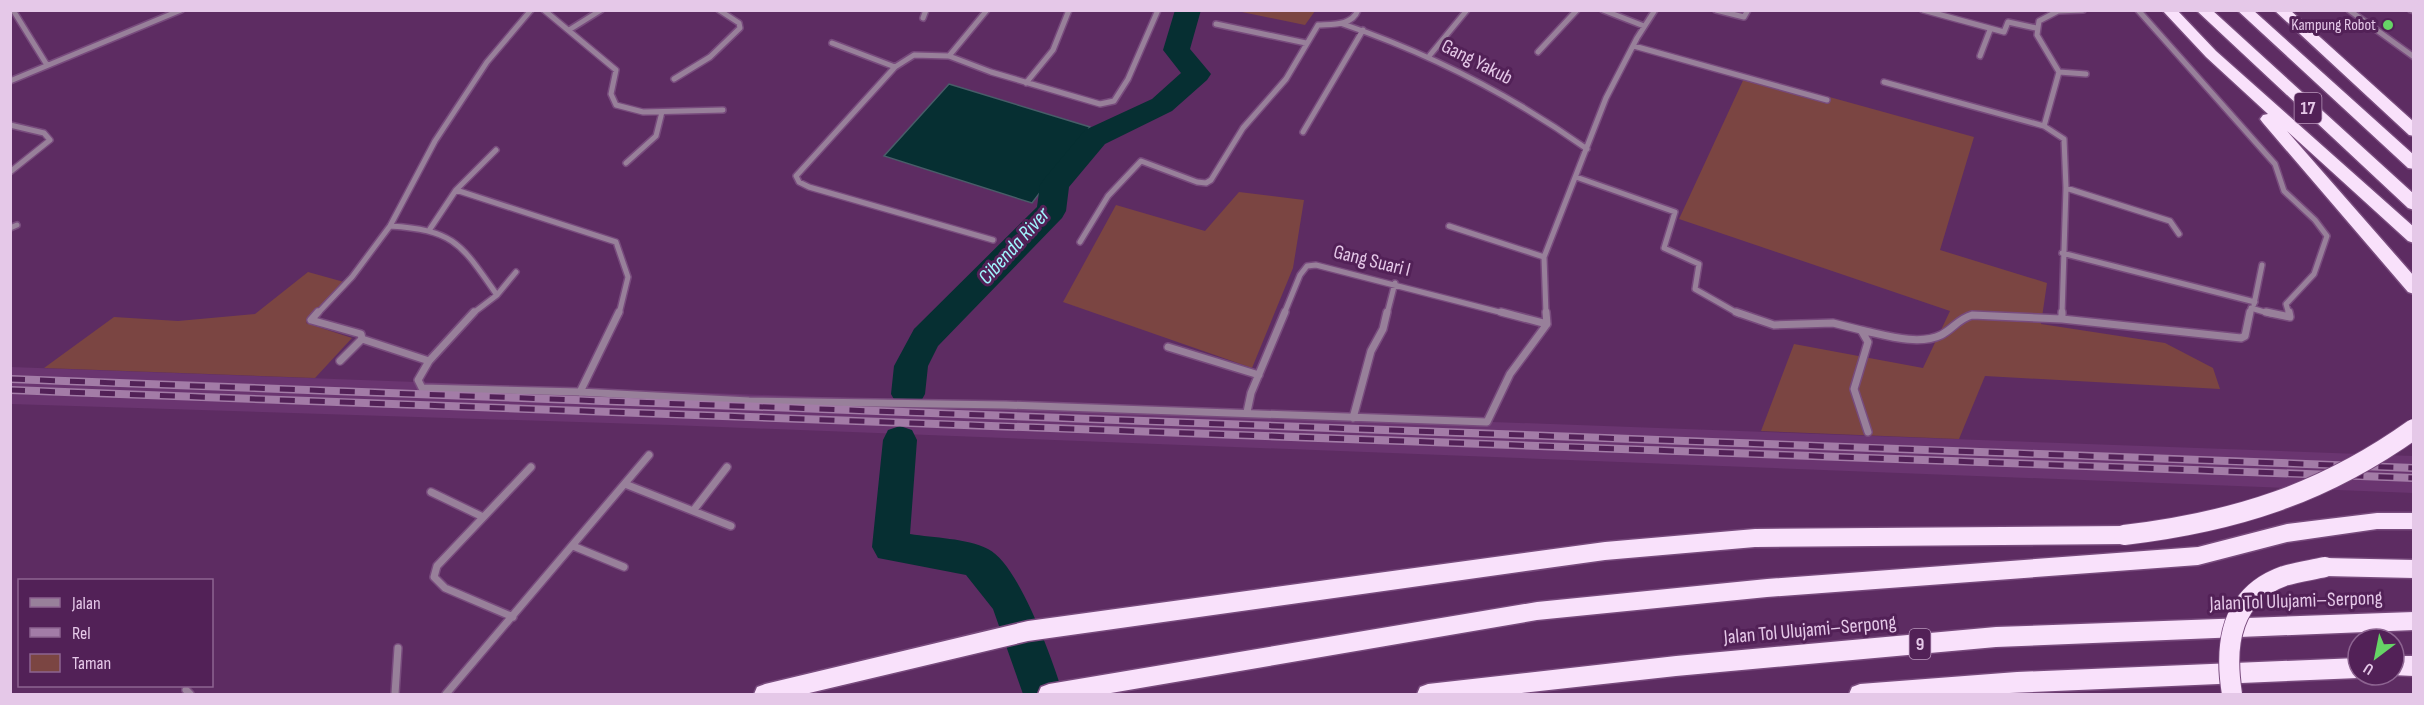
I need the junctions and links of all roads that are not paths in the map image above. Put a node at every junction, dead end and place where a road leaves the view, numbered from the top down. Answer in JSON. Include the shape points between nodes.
{"nodes":[{"id":1,"x":13,"y":10,"type":"edge"},
{"id":2,"x":181,"y":10,"type":"edge"},
{"id":3,"x":531,"y":10,"type":"edge"},
{"id":4,"x":544,"y":10,"type":"edge"},
{"id":5,"x":601,"y":10,"type":"edge"},
{"id":6,"x":719,"y":10,"type":"edge"},
{"id":7,"x":926,"y":10,"type":"edge"},
{"id":8,"x":987,"y":10,"type":"edge"},
{"id":9,"x":1069,"y":10,"type":"edge"},
{"id":10,"x":1158,"y":10,"type":"edge"},
{"id":11,"x":1358,"y":10,"type":"edge"},
{"id":12,"x":1467,"y":10,"type":"edge"},
{"id":13,"x":1577,"y":10,"type":"edge"},
{"id":14,"x":1603,"y":10,"type":"edge"},
{"id":15,"x":1655,"y":10,"type":"edge"},
{"id":16,"x":1716,"y":10,"type":"edge"},
{"id":17,"x":1748,"y":10,"type":"edge"},
{"id":18,"x":1923,"y":10,"type":"edge"},
{"id":19,"x":2083,"y":10,"type":"edge"},
{"id":20,"x":2138,"y":10,"type":"edge"},
{"id":21,"x":2169,"y":10,"type":"edge"},
{"id":22,"x":2203,"y":10,"type":"edge"},
{"id":23,"x":2244,"y":10,"type":"edge"},
{"id":24,"x":2281,"y":10,"type":"edge"},
{"id":25,"x":2349,"y":10,"type":"edge"},
{"id":26,"x":923,"y":18,"type":"dead end"},
{"id":27,"x":19,"y":24,"type":"junction"},
{"id":28,"x":1216,"y":24,"type":"dead end"},
{"id":29,"x":1342,"y":24,"type":"junction"},
{"id":30,"x":10,"y":26,"type":"edge"},
{"id":31,"x":1644,"y":26,"type":"junction"},
{"id":32,"x":2036,"y":28,"type":"junction"},
{"id":33,"x":569,"y":30,"type":"junction"},
{"id":34,"x":1363,"y":30,"type":"junction"},
{"id":35,"x":1990,"y":30,"type":"junction"},
{"id":36,"x":832,"y":43,"type":"dead end"},
{"id":37,"x":1306,"y":43,"type":"junction"},
{"id":38,"x":1634,"y":46,"type":"junction"},
{"id":39,"x":1538,"y":52,"type":"dead end"},
{"id":40,"x":2211,"y":54,"type":"junction"},
{"id":41,"x":1430,"y":55,"type":"junction"},
{"id":42,"x":949,"y":56,"type":"junction"},
{"id":43,"x":1980,"y":56,"type":"dead end"},
{"id":44,"x":2414,"y":57,"type":"edge"},
{"id":45,"x":47,"y":64,"type":"junction"},
{"id":46,"x":895,"y":67,"type":"junction"},
{"id":47,"x":2059,"y":72,"type":"junction"},
{"id":48,"x":2086,"y":74,"type":"dead end"},
{"id":49,"x":674,"y":79,"type":"dead end"},
{"id":50,"x":10,"y":81,"type":"edge"},
{"id":51,"x":1884,"y":82,"type":"dead end"},
{"id":52,"x":1026,"y":83,"type":"junction"},
{"id":53,"x":1827,"y":100,"type":"dead end"},
{"id":54,"x":723,"y":110,"type":"dead end"},
{"id":55,"x":662,"y":112,"type":"junction"},
{"id":56,"x":10,"y":125,"type":"edge"},
{"id":57,"x":2044,"y":126,"type":"junction"},
{"id":58,"x":2414,"y":131,"type":"edge"},
{"id":59,"x":1303,"y":132,"type":"dead end"},
{"id":60,"x":1587,"y":148,"type":"junction"},
{"id":61,"x":496,"y":150,"type":"dead end"},
{"id":62,"x":626,"y":163,"type":"dead end"},
{"id":63,"x":2414,"y":164,"type":"edge"},
{"id":64,"x":10,"y":172,"type":"edge"},
{"id":65,"x":1576,"y":177,"type":"junction"},
{"id":66,"x":2066,"y":188,"type":"junction"},
{"id":67,"x":456,"y":190,"type":"junction"},
{"id":68,"x":2414,"y":204,"type":"edge"},
{"id":69,"x":390,"y":226,"type":"junction"},
{"id":70,"x":1449,"y":226,"type":"dead end"},
{"id":71,"x":430,"y":229,"type":"junction"},
{"id":72,"x":2179,"y":234,"type":"dead end"},
{"id":73,"x":2414,"y":237,"type":"edge"},
{"id":74,"x":993,"y":240,"type":"dead end"},
{"id":75,"x":1080,"y":242,"type":"dead end"},
{"id":76,"x":2062,"y":253,"type":"junction"},
{"id":77,"x":1544,"y":257,"type":"junction"},
{"id":78,"x":2262,"y":266,"type":"dead end"},
{"id":79,"x":516,"y":272,"type":"dead end"},
{"id":80,"x":1395,"y":283,"type":"junction"},
{"id":81,"x":2414,"y":288,"type":"edge"},
{"id":82,"x":497,"y":295,"type":"junction"},
{"id":83,"x":2254,"y":305,"type":"junction"},
{"id":84,"x":2062,"y":320,"type":"junction"},
{"id":85,"x":1547,"y":324,"type":"junction"},
{"id":86,"x":1861,"y":330,"type":"junction"},
{"id":87,"x":362,"y":339,"type":"junction"},
{"id":88,"x":1168,"y":347,"type":"dead end"},
{"id":89,"x":340,"y":361,"type":"dead end"},
{"id":90,"x":429,"y":362,"type":"junction"},
{"id":91,"x":1259,"y":375,"type":"junction"},
{"id":92,"x":580,"y":392,"type":"junction"},
{"id":93,"x":1247,"y":412,"type":"junction"},
{"id":94,"x":1353,"y":418,"type":"junction"},
{"id":95,"x":2414,"y":429,"type":"edge"},
{"id":96,"x":1868,"y":432,"type":"dead end"},
{"id":97,"x":649,"y":455,"type":"dead end"},
{"id":98,"x":531,"y":467,"type":"dead end"},
{"id":99,"x":727,"y":467,"type":"dead end"},
{"id":100,"x":625,"y":484,"type":"junction"},
{"id":101,"x":431,"y":492,"type":"dead end"},
{"id":102,"x":693,"y":511,"type":"junction"},
{"id":103,"x":483,"y":518,"type":"junction"},
{"id":104,"x":2414,"y":521,"type":"edge"},
{"id":105,"x":732,"y":526,"type":"dead end"},
{"id":106,"x":573,"y":546,"type":"junction"},
{"id":107,"x":624,"y":567,"type":"dead end"},
{"id":108,"x":2414,"y":569,"type":"edge"},
{"id":109,"x":513,"y":617,"type":"junction"},
{"id":110,"x":2414,"y":621,"type":"edge"},
{"id":111,"x":398,"y":648,"type":"dead end"},
{"id":112,"x":2346,"y":668,"type":"edge"},
{"id":113,"x":395,"y":694,"type":"edge"},
{"id":114,"x":446,"y":694,"type":"edge"},
{"id":115,"x":765,"y":694,"type":"edge"},
{"id":116,"x":1049,"y":694,"type":"edge"},
{"id":117,"x":1428,"y":694,"type":"edge"},
{"id":118,"x":1860,"y":694,"type":"edge"},
{"id":119,"x":2232,"y":694,"type":"edge"}],
"edges":[{"from":1,"to":27,"type":"street"},
{"from":2,"to":45,"type":"street"},
{"from":3,"to":69,"type":"street","via":[[487,63],[435,141]]},
{"from":4,"to":33,"type":"street"},
{"from":5,"to":33,"type":"street"},
{"from":6,"to":49,"type":"street","via":[[740,22],[740,28],[717,53]]},
{"from":7,"to":26,"type":"street"},
{"from":8,"to":42,"type":"street"},
{"from":9,"to":52,"type":"street","via":[[1053,50]]},
{"from":10,"to":52,"type":"street","via":[[1117,99],[1100,104]]},
{"from":11,"to":29,"type":"street"},
{"from":12,"to":41,"type":"street"},
{"from":13,"to":39,"type":"street"},
{"from":14,"to":31,"type":"street"},
{"from":15,"to":31,"type":"street"},
{"from":16,"to":17,"type":"street","via":[[1744,17]]},
{"from":18,"to":35,"type":"street"},
{"from":19,"to":32,"type":"street","via":[[2047,15]]},
{"from":20,"to":83,"type":"street","via":[[2276,164],[2284,191],[2327,236],[2314,274],[2286,304],[2290,317]]},
{"from":21,"to":40,"type":"highway"},
{"from":22,"to":68,"type":"highway","number":"17"},
{"from":23,"to":63,"type":"highway","number":"17"},
{"from":24,"to":58,"type":"highway"},
{"from":25,"to":44,"type":"street"},
{"from":27,"to":30,"type":"street"},
{"from":27,"to":45,"type":"street"},
{"from":28,"to":37,"type":"street"},
{"from":29,"to":34,"type":"street","name":"Gang Yakub"},
{"from":29,"to":37,"type":"street","via":[[1318,25]]},
{"from":31,"to":38,"type":"street"},
{"from":32,"to":35,"type":"street","via":[[2008,22],[2004,32]]},
{"from":32,"to":47,"type":"street"},
{"from":33,"to":55,"type":"street","via":[[616,70],[610,95],[614,105],[631,112]]},
{"from":34,"to":41,"type":"street","name":"Gang Yakub"},
{"from":34,"to":59,"type":"street"},
{"from":35,"to":43,"type":"street"},
{"from":36,"to":46,"type":"street"},
{"from":37,"to":75,"type":"street","via":[[1286,79],[1243,128],[1211,180],[1197,182],[1141,161],[1108,196]]},
{"from":38,"to":53,"type":"street"},
{"from":38,"to":60,"type":"street"},
{"from":40,"to":73,"type":"highway"},
{"from":40,"to":81,"type":"highway"},
{"from":41,"to":60,"type":"street","name":"Gang Yakub","via":[[1527,106]]},
{"from":42,"to":46,"type":"street","via":[[914,56]]},
{"from":42,"to":52,"type":"street"},
{"from":45,"to":50,"type":"street"},
{"from":46,"to":74,"type":"street","via":[[798,172],[799,182]]},
{"from":47,"to":48,"type":"street"},
{"from":47,"to":57,"type":"street"},
{"from":51,"to":57,"type":"street"},
{"from":54,"to":55,"type":"street"},
{"from":55,"to":62,"type":"street","via":[[657,136]]},
{"from":56,"to":64,"type":"street","via":[[44,133],[50,141]]},
{"from":57,"to":66,"type":"street","via":[[2066,141]]},
{"from":60,"to":65,"type":"street"},
{"from":61,"to":67,"type":"street"},
{"from":65,"to":77,"type":"street"},
{"from":65,"to":86,"type":"street","via":[[1674,212],[1664,248],[1699,264],[1695,289],[1710,299],[1775,326],[1845,324]]},
{"from":66,"to":72,"type":"street","via":[[2170,221]]},
{"from":66,"to":76,"type":"street"},
{"from":67,"to":71,"type":"street"},
{"from":67,"to":92,"type":"street","via":[[616,242],[628,282],[616,319]]},
{"from":69,"to":71,"type":"street"},
{"from":69,"to":87,"type":"street","via":[[352,277],[311,320],[361,334]]},
{"from":70,"to":77,"type":"street"},
{"from":71,"to":82,"type":"street","via":[[456,245]]},
{"from":76,"to":83,"type":"street"},
{"from":76,"to":84,"type":"street"},
{"from":77,"to":85,"type":"street"},
{"from":78,"to":83,"type":"street"},
{"from":79,"to":82,"type":"street"},
{"from":80,"to":85,"type":"street","name":"Gang Suari I"},
{"from":80,"to":91,"type":"street","name":"Gang Suari I","via":[[1307,266]]},
{"from":80,"to":94,"type":"street"},
{"from":82,"to":90,"type":"street","via":[[468,317]]},
{"from":83,"to":84,"type":"street","via":[[2248,314],[2245,336],[2236,339]]},
{"from":84,"to":86,"type":"street","via":[[1972,315],[1959,318],[1941,335],[1911,339]]},
{"from":85,"to":94,"type":"street","via":[[1510,374],[1487,422]]},
{"from":86,"to":96,"type":"street","via":[[1868,342],[1854,391]]},
{"from":87,"to":89,"type":"street"},
{"from":87,"to":90,"type":"street"},
{"from":88,"to":91,"type":"street"},
{"from":90,"to":92,"type":"street","via":[[418,380],[422,387]]},
{"from":91,"to":93,"type":"street","name":"Gang Suari I"},
{"from":92,"to":93,"type":"street","via":[[749,401]]},
{"from":93,"to":94,"type":"street"},
{"from":95,"to":115,"type":"highway","bridge":true,"via":[[2354,469],[2303,494],[2237,517],[2178,530],[2124,535],[1743,539],[1593,553],[1028,631]]},
{"from":97,"to":100,"type":"street"},
{"from":98,"to":103,"type":"street"},
{"from":99,"to":102,"type":"street"},
{"from":100,"to":102,"type":"street"},
{"from":100,"to":106,"type":"street"},
{"from":101,"to":103,"type":"street"},
{"from":102,"to":105,"type":"street"},
{"from":103,"to":109,"type":"street","via":[[437,566],[434,577],[445,588]]},
{"from":104,"to":116,"type":"highway","via":[[2377,520],[2287,533],[2198,556],[1767,588],[1537,611]]},
{"from":106,"to":107,"type":"street"},
{"from":106,"to":109,"type":"street"},
{"from":108,"to":119,"type":"highway","bridge":true,"via":[[2325,567],[2280,578],[2249,597],[2231,624],[2226,659]]},
{"from":109,"to":114,"type":"street"},
{"from":110,"to":117,"type":"highway","name":"Jalan Tol Ulujami–Serpong","number":"9","via":[[1996,637],[1676,666]]},
{"from":111,"to":113,"type":"street"},
{"from":112,"to":118,"type":"highway","via":[[2017,682]]}]}
